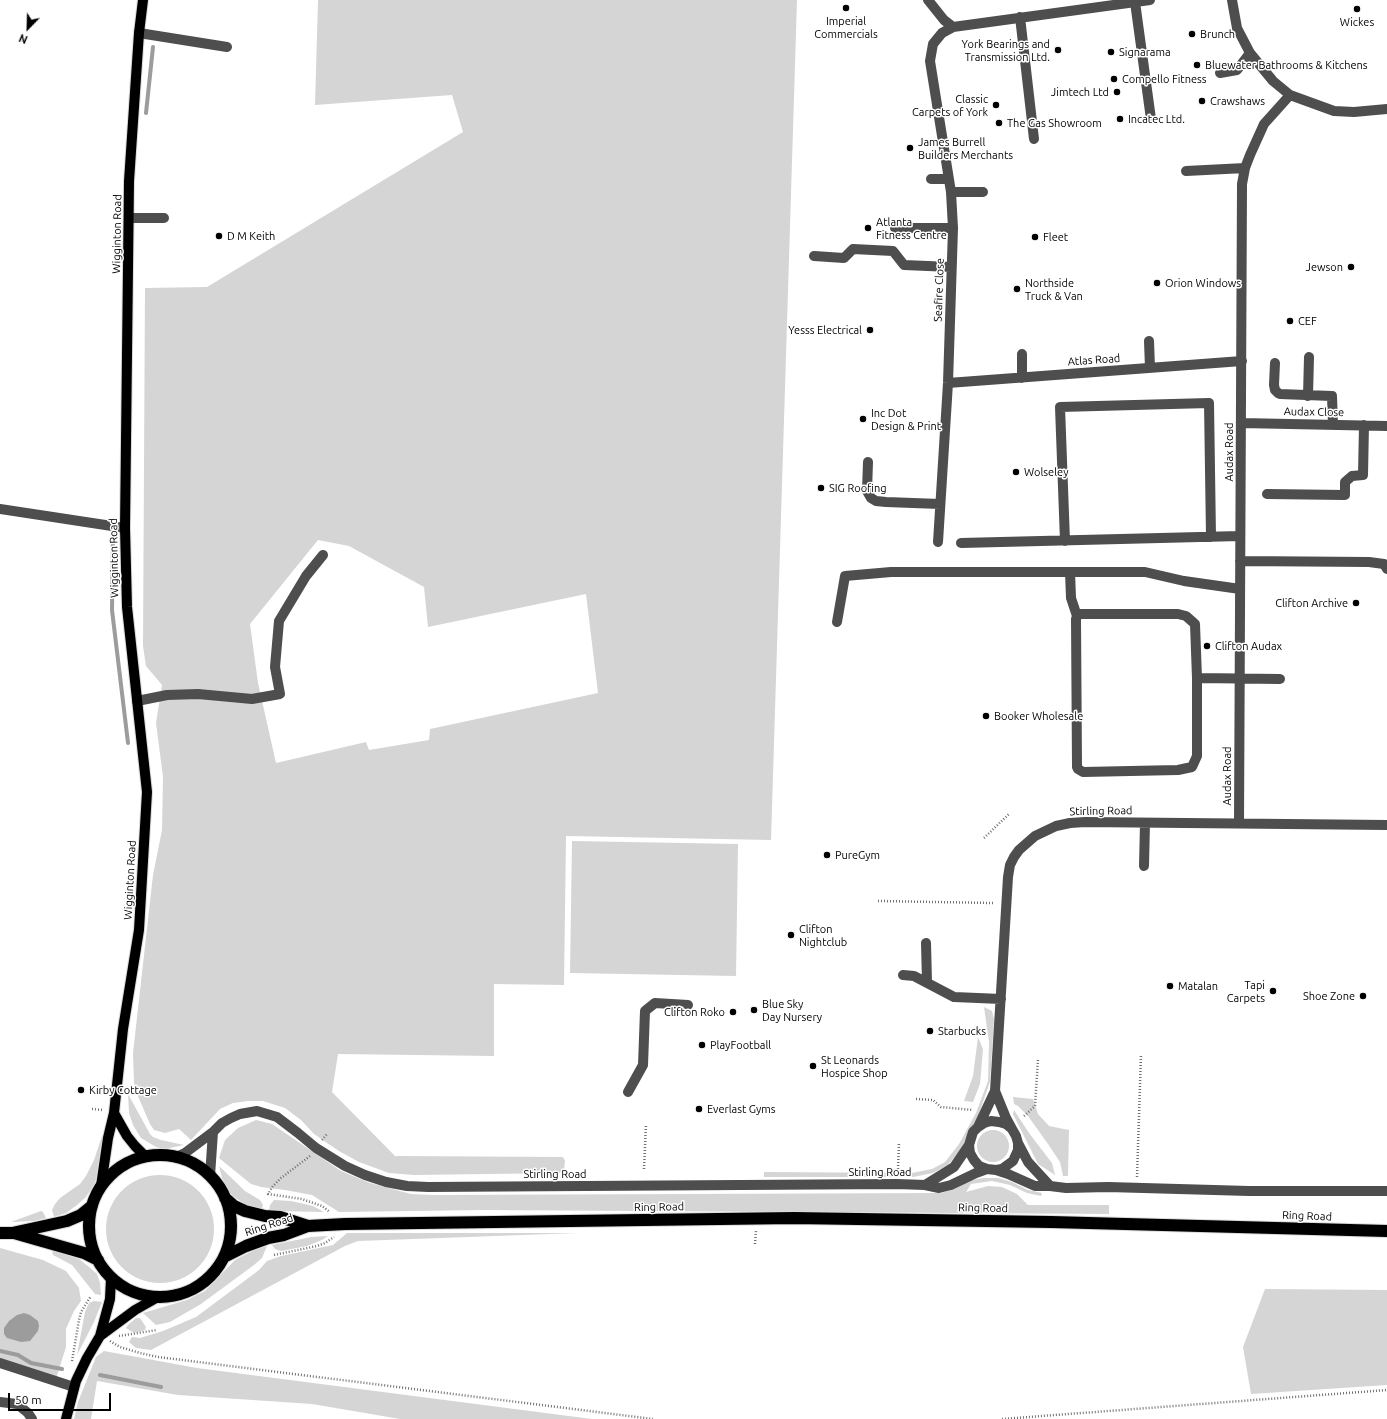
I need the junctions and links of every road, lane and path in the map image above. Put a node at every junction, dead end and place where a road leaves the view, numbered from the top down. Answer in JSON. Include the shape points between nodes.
{"nodes":[{"id":1,"x":143,"y":0,"type":"edge"},
{"id":2,"x":928,"y":0,"type":"edge"},
{"id":3,"x":1150,"y":0,"type":"edge"},
{"id":4,"x":1232,"y":0,"type":"edge"},
{"id":5,"x":1118,"y":2,"type":"edge"},
{"id":6,"x":1135,"y":2,"type":"junction"},
{"id":7,"x":1020,"y":17,"type":"junction"},
{"id":8,"x":954,"y":27,"type":"junction"},
{"id":9,"x":139,"y":33,"type":"junction"},
{"id":10,"x":227,"y":47,"type":"dead end"},
{"id":11,"x":1250,"y":53,"type":"junction"},
{"id":12,"x":1220,"y":74,"type":"dead end"},
{"id":13,"x":1290,"y":95,"type":"junction"},
{"id":14,"x":1387,"y":109,"type":"edge"},
{"id":15,"x":1151,"y":119,"type":"dead end"},
{"id":16,"x":1034,"y":139,"type":"dead end"},
{"id":17,"x":1245,"y":168,"type":"junction"},
{"id":18,"x":1186,"y":171,"type":"dead end"},
{"id":19,"x":931,"y":179,"type":"dead end"},
{"id":20,"x":948,"y":179,"type":"junction"},
{"id":21,"x":951,"y":192,"type":"junction"},
{"id":22,"x":983,"y":192,"type":"dead end"},
{"id":23,"x":129,"y":218,"type":"junction"},
{"id":24,"x":164,"y":218,"type":"dead end"},
{"id":25,"x":895,"y":228,"type":"dead end"},
{"id":26,"x":953,"y":228,"type":"junction"},
{"id":27,"x":814,"y":256,"type":"dead end"},
{"id":28,"x":951,"y":268,"type":"junction"},
{"id":29,"x":1149,"y":341,"type":"dead end"},
{"id":30,"x":1022,"y":354,"type":"dead end"},
{"id":31,"x":1310,"y":357,"type":"dead end"},
{"id":32,"x":1242,"y":361,"type":"junction"},
{"id":33,"x":1275,"y":363,"type":"dead end"},
{"id":34,"x":1150,"y":368,"type":"junction"},
{"id":35,"x":1022,"y":378,"type":"junction"},
{"id":36,"x":948,"y":383,"type":"junction"},
{"id":37,"x":1308,"y":396,"type":"junction"},
{"id":38,"x":1241,"y":423,"type":"junction"},
{"id":39,"x":1333,"y":425,"type":"junction"},
{"id":40,"x":1364,"y":425,"type":"junction"},
{"id":41,"x":1387,"y":426,"type":"edge"},
{"id":42,"x":868,"y":462,"type":"dead end"},
{"id":43,"x":1267,"y":494,"type":"dead end"},
{"id":44,"x":940,"y":504,"type":"junction"},
{"id":45,"x":0,"y":509,"type":"edge"},
{"id":46,"x":125,"y":528,"type":"junction"},
{"id":47,"x":1240,"y":536,"type":"junction"},
{"id":48,"x":1211,"y":537,"type":"junction"},
{"id":49,"x":1065,"y":541,"type":"junction"},
{"id":50,"x":938,"y":542,"type":"dead end"},
{"id":51,"x":962,"y":543,"type":"dead end"},
{"id":52,"x":323,"y":555,"type":"dead end"},
{"id":53,"x":1240,"y":561,"type":"junction"},
{"id":54,"x":1387,"y":568,"type":"edge"},
{"id":55,"x":1070,"y":572,"type":"junction"},
{"id":56,"x":1240,"y":589,"type":"junction"},
{"id":57,"x":1077,"y":616,"type":"junction"},
{"id":58,"x":837,"y":622,"type":"dead end"},
{"id":59,"x":1197,"y":678,"type":"junction"},
{"id":60,"x":1239,"y":679,"type":"junction"},
{"id":61,"x":1280,"y":680,"type":"dead end"},
{"id":62,"x":137,"y":701,"type":"junction"},
{"id":63,"x":1009,"y":814,"type":"dead end"},
{"id":64,"x":1145,"y":823,"type":"junction"},
{"id":65,"x":1238,"y":823,"type":"junction"},
{"id":66,"x":1387,"y":825,"type":"edge"},
{"id":67,"x":984,"y":838,"type":"dead end"},
{"id":68,"x":1144,"y":866,"type":"dead end"},
{"id":69,"x":878,"y":901,"type":"dead end"},
{"id":70,"x":994,"y":903,"type":"dead end"},
{"id":71,"x":926,"y":943,"type":"dead end"},
{"id":72,"x":903,"y":975,"type":"dead end"},
{"id":73,"x":927,"y":982,"type":"junction"},
{"id":74,"x":1001,"y":999,"type":"junction"},
{"id":75,"x":688,"y":1005,"type":"dead end"},
{"id":76,"x":1141,"y":1054,"type":"dead end"},
{"id":77,"x":1038,"y":1059,"type":"dead end"},
{"id":78,"x":995,"y":1091,"type":"junction"},
{"id":79,"x":628,"y":1092,"type":"dead end"},
{"id":80,"x":916,"y":1099,"type":"dead end"},
{"id":81,"x":973,"y":1110,"type":"dead end"},
{"id":82,"x":114,"y":1113,"type":"junction"},
{"id":83,"x":1024,"y":1116,"type":"dead end"},
{"id":84,"x":646,"y":1124,"type":"dead end"},
{"id":85,"x":978,"y":1127,"type":"junction"},
{"id":86,"x":1012,"y":1129,"type":"junction"},
{"id":87,"x":213,"y":1132,"type":"junction"},
{"id":88,"x":327,"y":1134,"type":"dead end"},
{"id":89,"x":899,"y":1142,"type":"dead end"},
{"id":90,"x":1018,"y":1143,"type":"junction"},
{"id":91,"x":969,"y":1145,"type":"junction"},
{"id":92,"x":316,"y":1148,"type":"junction"},
{"id":93,"x":146,"y":1157,"type":"junction"},
{"id":94,"x":176,"y":1157,"type":"junction"},
{"id":95,"x":644,"y":1169,"type":"dead end"},
{"id":96,"x":898,"y":1169,"type":"dead end"},
{"id":97,"x":991,"y":1170,"type":"junction"},
{"id":98,"x":210,"y":1176,"type":"junction"},
{"id":99,"x":925,"y":1184,"type":"junction"},
{"id":100,"x":101,"y":1186,"type":"junction"},
{"id":101,"x":1050,"y":1186,"type":"junction"},
{"id":102,"x":1136,"y":1188,"type":"junction"},
{"id":103,"x":1387,"y":1191,"type":"edge"},
{"id":104,"x":225,"y":1198,"type":"junction"},
{"id":105,"x":92,"y":1206,"type":"junction"},
{"id":106,"x":345,"y":1224,"type":"junction"},
{"id":107,"x":308,"y":1226,"type":"junction"},
{"id":108,"x":1387,"y":1231,"type":"edge"},
{"id":109,"x":12,"y":1232,"type":"junction"},
{"id":110,"x":0,"y":1233,"type":"edge"},
{"id":111,"x":274,"y":1255,"type":"dead end"},
{"id":112,"x":224,"y":1257,"type":"junction"},
{"id":113,"x":98,"y":1260,"type":"junction"},
{"id":114,"x":112,"y":1278,"type":"junction"},
{"id":115,"x":91,"y":1296,"type":"dead end"},
{"id":116,"x":158,"y":1297,"type":"junction"},
{"id":117,"x":157,"y":1330,"type":"dead end"},
{"id":118,"x":100,"y":1336,"type":"junction"},
{"id":119,"x":0,"y":1363,"type":"edge"},
{"id":120,"x":75,"y":1384,"type":"junction"},
{"id":121,"x":1387,"y":1390,"type":"edge"},
{"id":122,"x":0,"y":1402,"type":"edge"},
{"id":123,"x":32,"y":1419,"type":"edge"},
{"id":124,"x":66,"y":1419,"type":"edge"},
{"id":125,"x":653,"y":1419,"type":"edge"},
{"id":126,"x":1002,"y":1419,"type":"edge"}],
"edges":[{"from":1,"to":9,"type":"main road","name":"Wigginton Road"},
{"from":2,"to":8,"type":"street","via":[[944,20]]},
{"from":3,"to":6,"type":"street"},
{"from":4,"to":11,"type":"street","via":[[1237,28]]},
{"from":5,"to":6,"type":"street"},
{"from":5,"to":7,"type":"street"},
{"from":6,"to":15,"type":"street"},
{"from":7,"to":8,"type":"street"},
{"from":7,"to":16,"type":"street"},
{"from":8,"to":20,"type":"street","name":"Seafire Close","via":[[942,33],[933,44],[930,61]]},
{"from":9,"to":10,"type":"street"},
{"from":9,"to":23,"type":"main road","name":"Wigginton Road"},
{"from":11,"to":12,"type":"street","via":[[1236,70]]},
{"from":11,"to":13,"type":"street","via":[[1273,81]]},
{"from":13,"to":14,"type":"street","via":[[1334,111]]},
{"from":13,"to":17,"type":"street","name":"Audax Road","via":[[1264,124]]},
{"from":17,"to":18,"type":"street"},
{"from":17,"to":32,"type":"street","name":"Audax Road","via":[[1242,184]]},
{"from":19,"to":20,"type":"street"},
{"from":20,"to":21,"type":"street","name":"Seafire Close"},
{"from":21,"to":22,"type":"street"},
{"from":21,"to":26,"type":"street","name":"Seafire Close"},
{"from":23,"to":24,"type":"street"},
{"from":23,"to":46,"type":"main road","name":"Wigginton Road"},
{"from":25,"to":26,"type":"street"},
{"from":26,"to":28,"type":"street","name":"Seafire Close"},
{"from":27,"to":28,"type":"street","via":[[844,258],[853,249],[893,251],[904,265]]},
{"from":28,"to":36,"type":"street","name":"Seafire Close"},
{"from":29,"to":34,"type":"street"},
{"from":30,"to":35,"type":"street"},
{"from":31,"to":37,"type":"street"},
{"from":32,"to":34,"type":"street","name":"Atlas Road"},
{"from":32,"to":38,"type":"street","name":"Audax Road"},
{"from":33,"to":37,"type":"street","via":[[1274,385],[1278,393]]},
{"from":34,"to":35,"type":"street","name":"Atlas Road"},
{"from":35,"to":36,"type":"street","name":"Atlas Road"},
{"from":36,"to":44,"type":"street","name":"Seafire Close"},
{"from":37,"to":39,"type":"street","via":[[1332,396]]},
{"from":38,"to":39,"type":"street","name":"Audax Close"},
{"from":38,"to":47,"type":"street","name":"Audax Road"},
{"from":39,"to":40,"type":"street","name":"Audax Close"},
{"from":40,"to":41,"type":"street","name":"Audax Close"},
{"from":40,"to":43,"type":"street","via":[[1363,475],[1352,476],[1345,482],[1345,495]]},
{"from":42,"to":44,"type":"street","via":[[867,491],[876,501]]},
{"from":44,"to":50,"type":"street","name":"Seafire Close"},
{"from":45,"to":46,"type":"street"},
{"from":46,"to":62,"type":"main road","name":"Wigginton Road","via":[[126,607]]},
{"from":47,"to":48,"type":"street"},
{"from":47,"to":53,"type":"street","name":"Audax Road"},
{"from":48,"to":49,"type":"street"},
{"from":48,"to":49,"type":"street","via":[[1209,403],[1060,407]]},
{"from":49,"to":51,"type":"street"},
{"from":52,"to":62,"type":"street","via":[[306,576],[279,622],[275,667],[280,694],[252,700],[198,694],[168,695]]},
{"from":53,"to":54,"type":"street","via":[[1369,562],[1384,564]]},
{"from":53,"to":56,"type":"street","name":"Audax Road"},
{"from":55,"to":56,"type":"street","via":[[1145,572]]},
{"from":55,"to":57,"type":"street","via":[[1070,598]]},
{"from":55,"to":58,"type":"street","via":[[892,572],[845,576]]},
{"from":56,"to":60,"type":"street","name":"Audax Road"},
{"from":57,"to":59,"type":"street","via":[[1186,616],[1195,624]]},
{"from":57,"to":59,"type":"street","via":[[1077,767],[1080,771],[1178,770],[1192,767],[1197,756]]},
{"from":59,"to":60,"type":"street"},
{"from":60,"to":61,"type":"street"},
{"from":60,"to":65,"type":"street","name":"Audax Road"},
{"from":62,"to":82,"type":"main road","name":"Wigginton Road","via":[[147,792],[139,930],[123,1030]]},
{"from":63,"to":67,"type":"path"},
{"from":64,"to":65,"type":"street","name":"Stirling Road"},
{"from":64,"to":68,"type":"street"},
{"from":64,"to":74,"type":"street","name":"Stirling Road","via":[[1070,823],[1056,826],[1035,836],[1019,850],[1010,865],[1008,877]]},
{"from":65,"to":66,"type":"street","name":"Stirling Road"},
{"from":69,"to":70,"type":"path"},
{"from":71,"to":73,"type":"street"},
{"from":72,"to":73,"type":"street","via":[[914,976]]},
{"from":73,"to":74,"type":"street","via":[[954,997]]},
{"from":74,"to":78,"type":"street","name":"Stirling Road"},
{"from":75,"to":79,"type":"street","via":[[655,1003],[645,1011],[643,1065]]},
{"from":76,"to":102,"type":"path"},
{"from":77,"to":83,"type":"path","via":[[1035,1106]]},
{"from":78,"to":85,"type":"street","name":"Stirling Road"},
{"from":78,"to":86,"type":"street","name":"Stirling Road"},
{"from":80,"to":81,"type":"path","via":[[933,1100],[941,1107]]},
{"from":82,"to":93,"type":"main road","via":[[135,1146]]},
{"from":82,"to":100,"type":"main road","name":"Wigginton Road"},
{"from":84,"to":95,"type":"path"},
{"from":85,"to":86,"type":"street","via":[[991,1121],[1006,1124]]},
{"from":85,"to":91,"type":"street","via":[[973,1132]]},
{"from":86,"to":90,"type":"street"},
{"from":87,"to":92,"type":"street","name":"Stirling Road","via":[[231,1118],[257,1111],[277,1118]]},
{"from":87,"to":94,"type":"street","name":"Stirling Road"},
{"from":87,"to":98,"type":"street"},
{"from":88,"to":92,"type":"path"},
{"from":89,"to":96,"type":"path"},
{"from":90,"to":97,"type":"street","via":[[1013,1161],[1002,1169]]},
{"from":90,"to":101,"type":"street","via":[[1028,1162]]},
{"from":91,"to":97,"type":"street","via":[[974,1160],[980,1166]]},
{"from":91,"to":99,"type":"street","name":"Stirling Road","via":[[954,1167]]},
{"from":92,"to":99,"type":"street","name":"Stirling Road","via":[[344,1166],[365,1175],[407,1186]]},
{"from":92,"to":106,"type":"path","via":[[273,1186],[268,1194],[322,1206]]},
{"from":93,"to":94,"type":"highway"},
{"from":93,"to":100,"type":"highway","via":[[133,1160],[121,1167]]},
{"from":94,"to":98,"type":"highway","via":[[194,1164]]},
{"from":97,"to":99,"type":"street","name":"Stirling Road","via":[[976,1173],[939,1188]]},
{"from":97,"to":101,"type":"street","via":[[1034,1186]]},
{"from":98,"to":104,"type":"highway"},
{"from":100,"to":105,"type":"highway"},
{"from":101,"to":102,"type":"street"},
{"from":102,"to":103,"type":"street"},
{"from":104,"to":107,"type":"highway","name":"Ring Road","via":[[245,1211],[280,1217]]},
{"from":104,"to":112,"type":"highway","via":[[230,1212],[231,1228],[230,1243]]},
{"from":105,"to":109,"type":"highway","via":[[81,1215],[67,1221]]},
{"from":105,"to":113,"type":"highway","via":[[90,1236]]},
{"from":106,"to":107,"type":"highway","name":"Ring Road"},
{"from":106,"to":108,"type":"highway","name":"Ring Road","via":[[794,1218]]},
{"from":106,"to":111,"type":"path","via":[[325,1243]]},
{"from":107,"to":112,"type":"highway","name":"Ring Road","via":[[246,1246]]},
{"from":109,"to":110,"type":"highway"},
{"from":109,"to":113,"type":"highway","via":[[84,1253]]},
{"from":112,"to":116,"type":"highway","via":[[212,1275],[197,1287],[178,1295]]},
{"from":113,"to":114,"type":"highway"},
{"from":114,"to":116,"type":"highway","via":[[136,1293]]},
{"from":114,"to":118,"type":"main road","via":[[110,1299]]},
{"from":115,"to":120,"type":"path","via":[[81,1312],[77,1327],[72,1364]]},
{"from":116,"to":118,"type":"main road","via":[[135,1310]]},
{"from":117,"to":118,"type":"path","via":[[123,1336]]},
{"from":118,"to":120,"type":"main road"},
{"from":118,"to":125,"type":"path","via":[[120,1347],[158,1357]]},
{"from":119,"to":120,"type":"street"},
{"from":120,"to":124,"type":"main road"},
{"from":121,"to":126,"type":"path"},
{"from":122,"to":123,"type":"street","via":[[17,1404],[28,1412]]}]}
